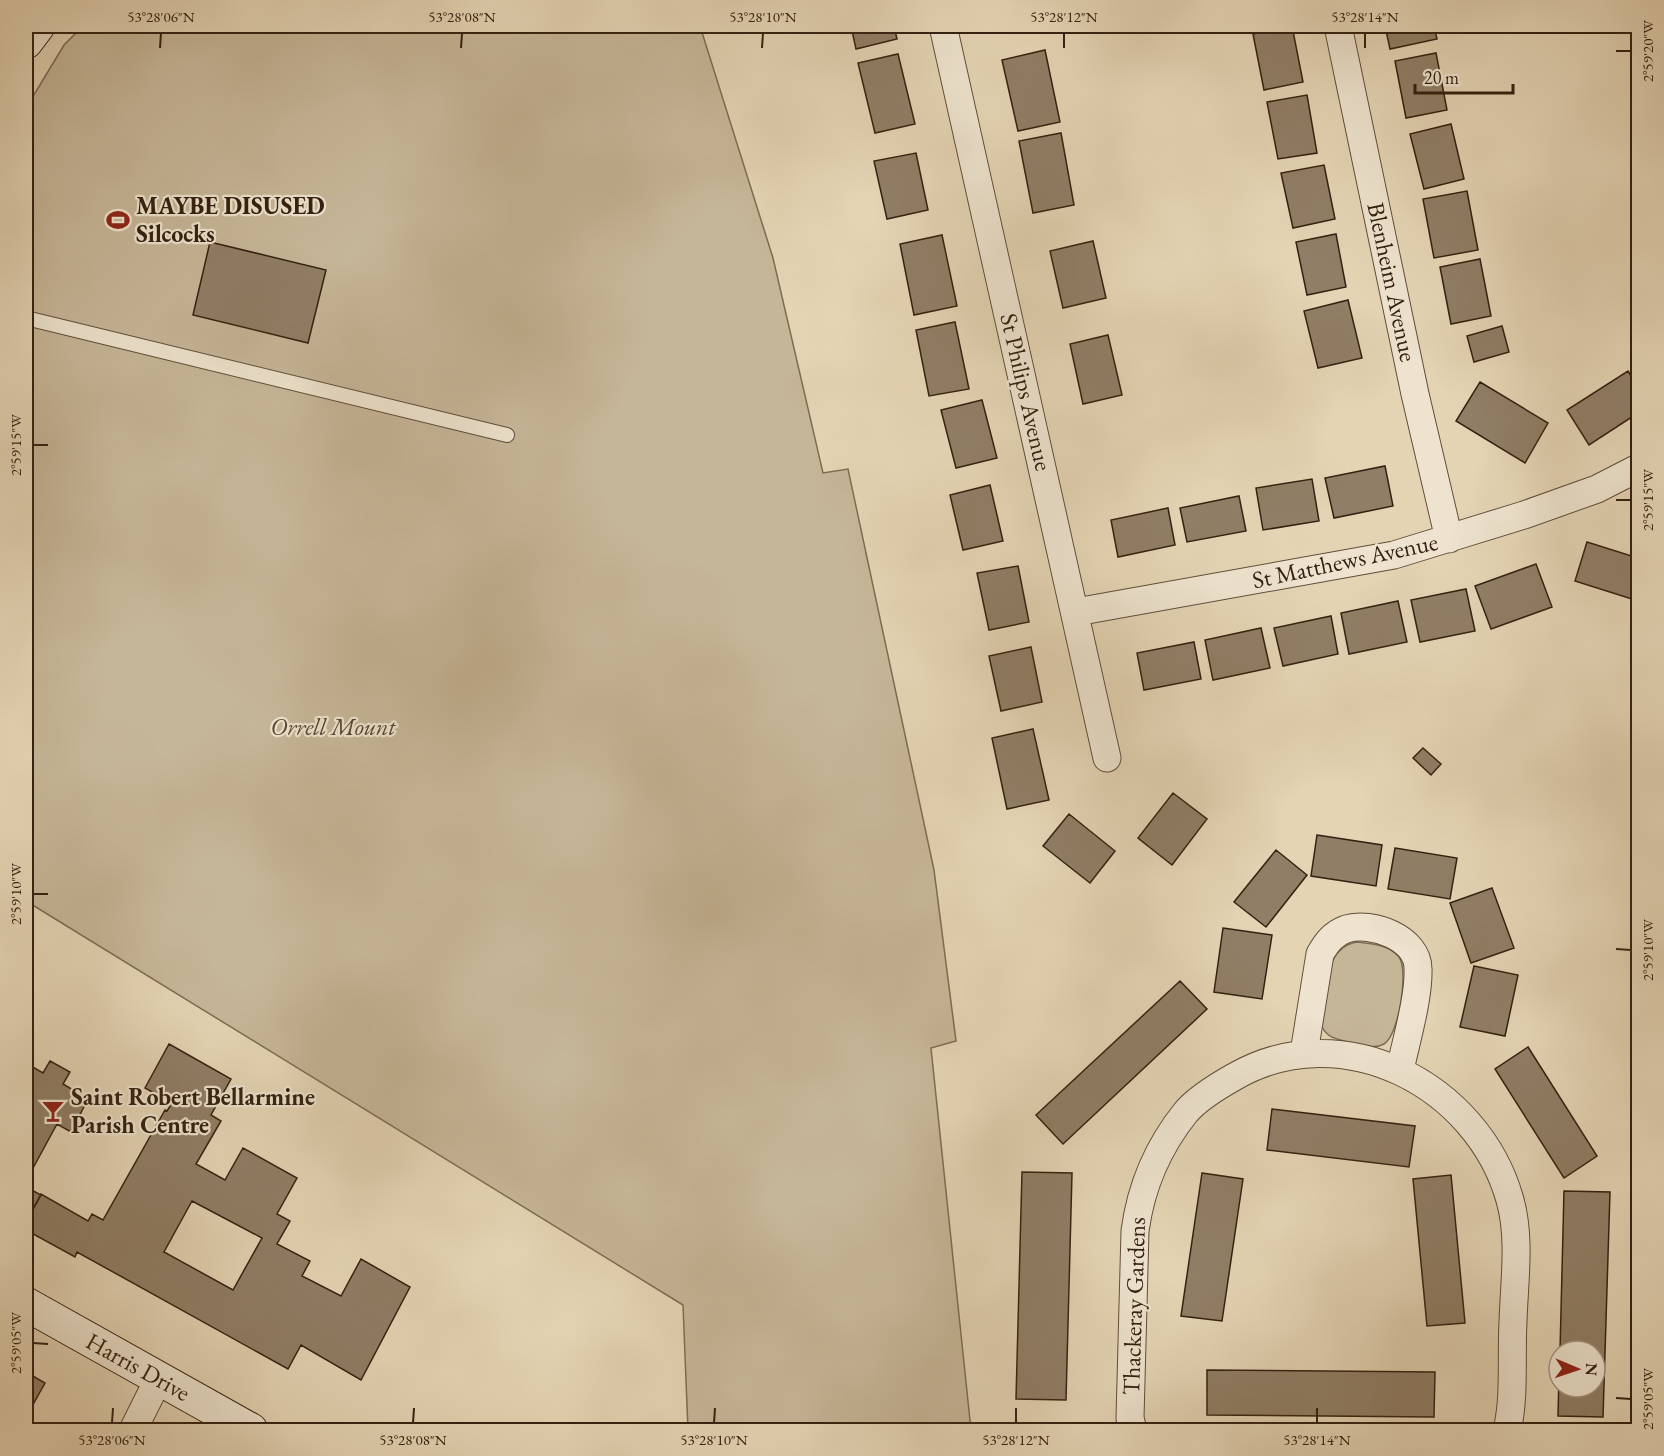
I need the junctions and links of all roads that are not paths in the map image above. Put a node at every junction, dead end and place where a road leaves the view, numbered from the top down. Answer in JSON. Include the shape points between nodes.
{"nodes":[{"id":1,"x":38,"y":26,"type":"edge"},
{"id":2,"x":943,"y":26,"type":"edge"},
{"id":3,"x":1338,"y":26,"type":"edge"},
{"id":4,"x":26,"y":42,"type":"edge"},
{"id":5,"x":26,"y":318,"type":"edge"},
{"id":6,"x":507,"y":435,"type":"dead end"},
{"id":7,"x":1638,"y":468,"type":"edge"},
{"id":8,"x":1449,"y":539,"type":"junction"},
{"id":9,"x":1076,"y":612,"type":"junction"},
{"id":10,"x":1107,"y":758,"type":"dead end"},
{"id":11,"x":1304,"y":1053,"type":"junction"},
{"id":12,"x":1400,"y":1070,"type":"junction"},
{"id":13,"x":26,"y":1304,"type":"edge"},
{"id":14,"x":158,"y":1380,"type":"junction"},
{"id":15,"x":133,"y":1431,"type":"edge"},
{"id":16,"x":251,"y":1431,"type":"edge"},
{"id":17,"x":1133,"y":1431,"type":"edge"},
{"id":18,"x":1507,"y":1431,"type":"edge"}],
"edges":[{"from":1,"to":4,"type":"street"},
{"from":2,"to":9,"type":"street","name":"St Philips Avenue"},
{"from":3,"to":8,"type":"street","name":"Blenheim Avenue"},
{"from":5,"to":6,"type":"lane"},
{"from":7,"to":8,"type":"street","name":"St Matthews Avenue","via":[[1597,489]]},
{"from":8,"to":9,"type":"street","name":"St Matthews Avenue","via":[[1395,555]]},
{"from":9,"to":10,"type":"street","name":"St Philips Avenue"},
{"from":11,"to":12,"type":"street","name":"Thackeray Gardens","via":[[1325,1053]]},
{"from":11,"to":12,"type":"street","via":[[1320,954],[1327,942],[1355,927],[1390,933],[1410,946],[1419,969]]},
{"from":11,"to":17,"type":"street","name":"Thackeray Gardens","via":[[1248,1069],[1222,1084],[1188,1110],[1150,1168],[1139,1201],[1135,1231],[1130,1418]]},
{"from":12,"to":18,"type":"street","name":"Thackeray Gardens","via":[[1456,1108],[1470,1124],[1496,1162],[1511,1201],[1516,1241]]},
{"from":13,"to":14,"type":"street","name":"Harris Drive"},
{"from":14,"to":15,"type":"street"},
{"from":14,"to":16,"type":"street","name":"Harris Drive"}]}
